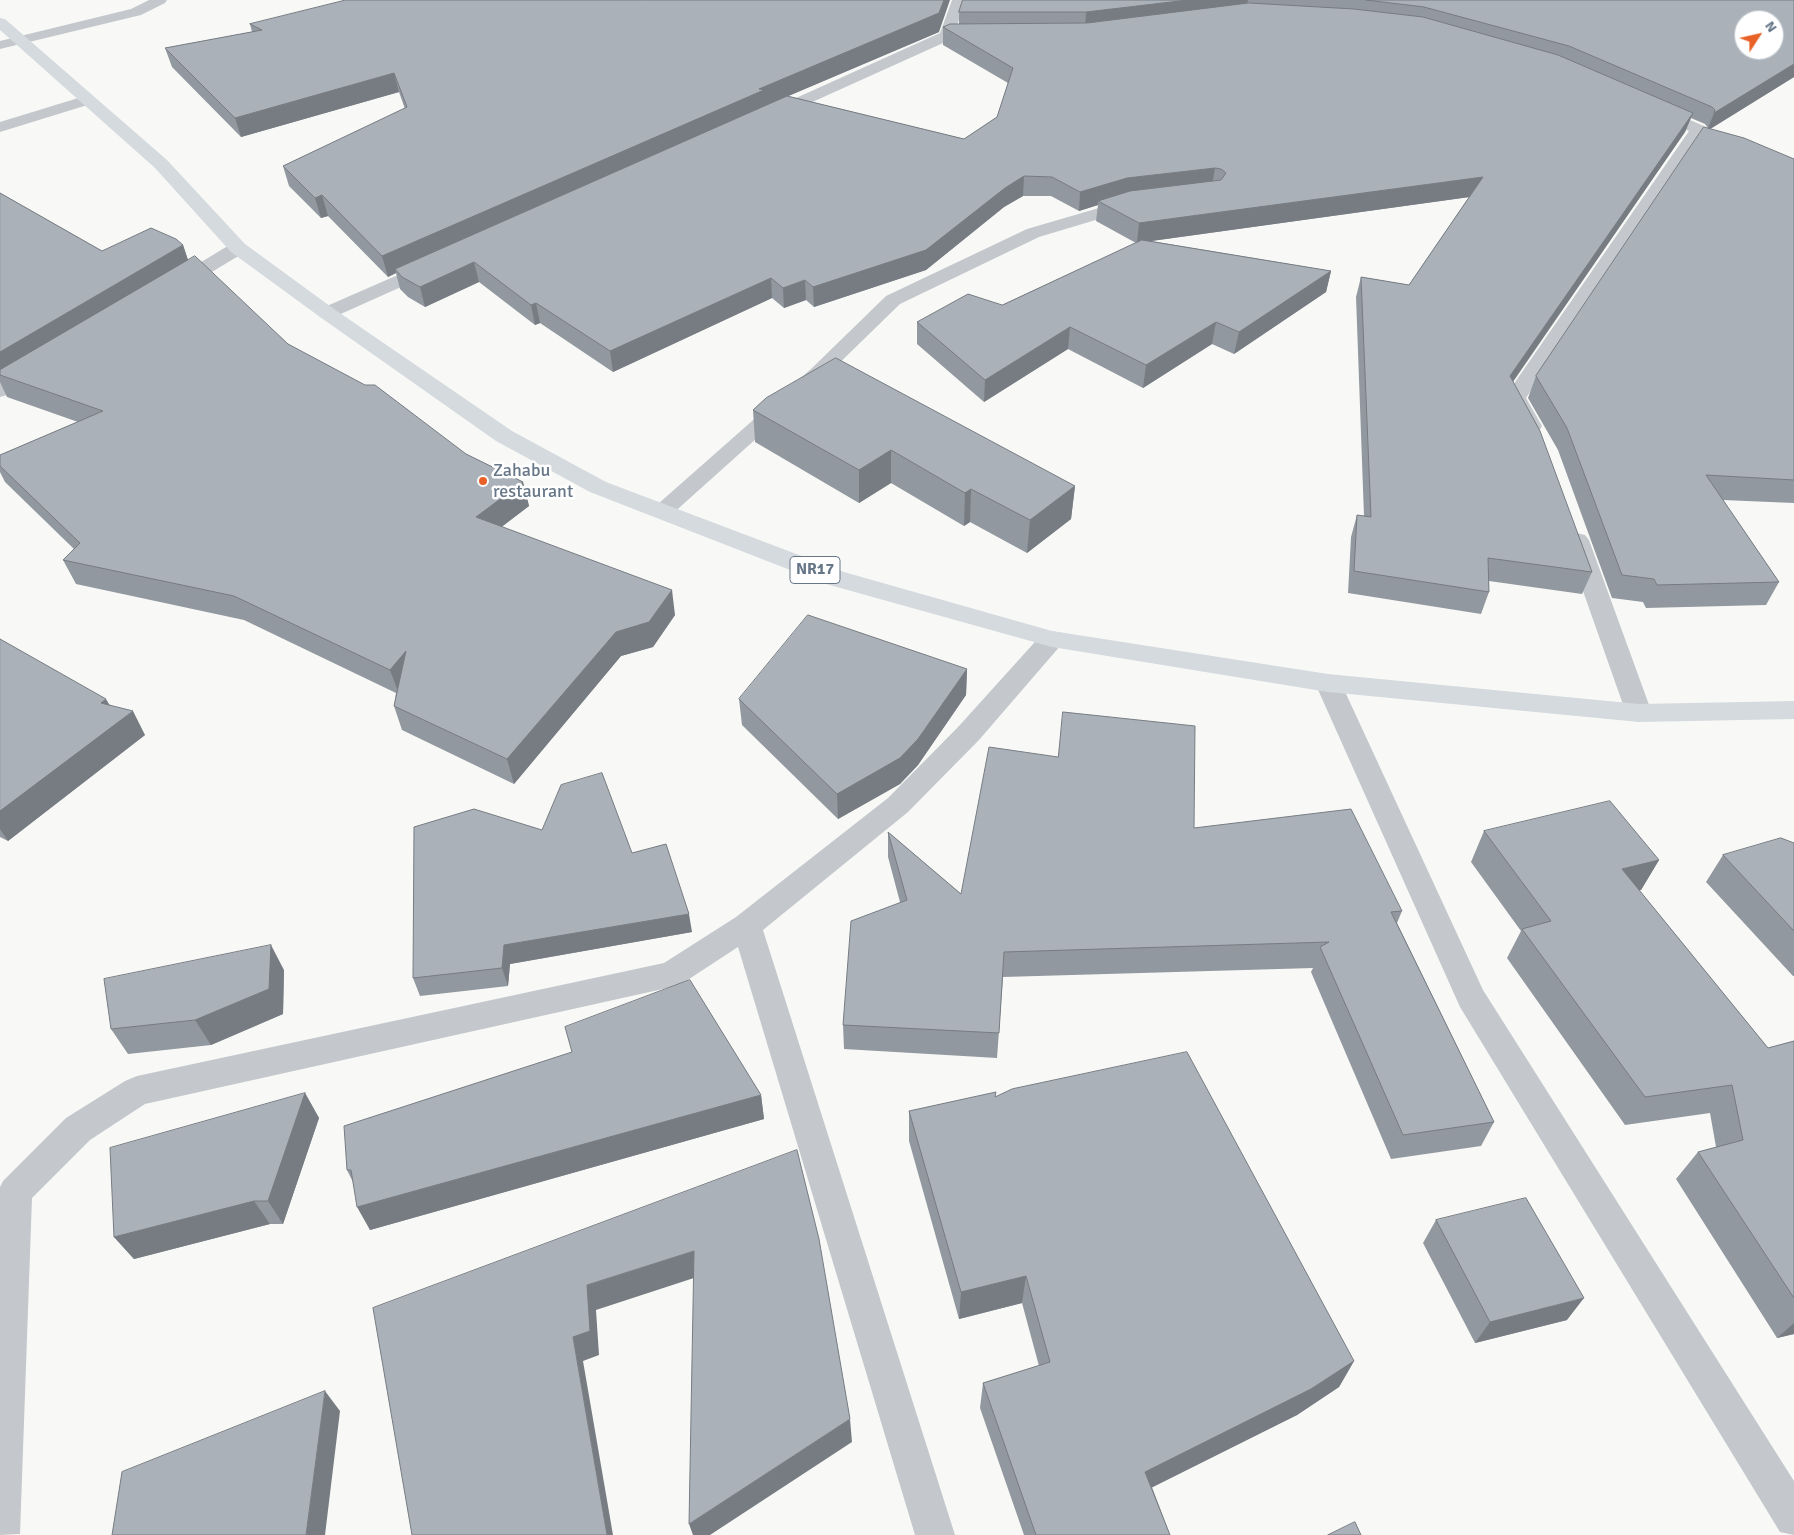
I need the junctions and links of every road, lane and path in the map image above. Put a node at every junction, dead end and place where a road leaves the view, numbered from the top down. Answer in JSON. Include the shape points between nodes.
{"nodes":[{"id":1,"x":160,"y":0,"type":"edge"},
{"id":2,"x":959,"y":0,"type":"edge"},
{"id":3,"x":0,"y":22,"type":"edge"},
{"id":4,"x":947,"y":36,"type":"junction"},
{"id":5,"x":966,"y":36,"type":"edge"},
{"id":6,"x":10,"y":43,"type":"edge"},
{"id":7,"x":88,"y":100,"type":"junction"},
{"id":8,"x":1637,"y":102,"type":"edge"},
{"id":9,"x":755,"y":122,"type":"edge"},
{"id":10,"x":0,"y":127,"type":"edge"},
{"id":11,"x":1154,"y":200,"type":"edge"},
{"id":12,"x":238,"y":248,"type":"junction"},
{"id":13,"x":446,"y":260,"type":"edge"},
{"id":14,"x":162,"y":294,"type":"edge"},
{"id":15,"x":327,"y":313,"type":"junction"},
{"id":16,"x":51,"y":360,"type":"edge"},
{"id":17,"x":0,"y":391,"type":"edge"},
{"id":18,"x":1541,"y":443,"type":"edge"},
{"id":19,"x":662,"y":511,"type":"junction"},
{"id":20,"x":1572,"y":526,"type":"edge"},
{"id":21,"x":1052,"y":639,"type":"junction"},
{"id":22,"x":1328,"y":683,"type":"junction"},
{"id":23,"x":1794,"y":710,"type":"edge"},
{"id":24,"x":1639,"y":713,"type":"junction"},
{"id":25,"x":748,"y":926,"type":"junction"},
{"id":26,"x":1794,"y":1518,"type":"edge"},
{"id":27,"x":0,"y":1534,"type":"edge"},
{"id":28,"x":935,"y":1535,"type":"edge"}],
"edges":[{"from":1,"to":6,"type":"street","via":[[136,12]]},
{"from":2,"to":4,"type":"street"},
{"from":3,"to":6,"type":"main road","number":"NR17"},
{"from":4,"to":5,"type":"street"},
{"from":4,"to":9,"type":"street"},
{"from":6,"to":7,"type":"main road","number":"NR17"},
{"from":7,"to":10,"type":"street"},
{"from":7,"to":12,"type":"main road","number":"NR17","via":[[162,164]]},
{"from":8,"to":18,"type":"street","via":[[1698,128],[1515,398]]},
{"from":11,"to":19,"type":"street","via":[[1126,204],[1033,233],[893,300],[818,373]]},
{"from":12,"to":14,"type":"street"},
{"from":12,"to":15,"type":"main road","number":"NR17"},
{"from":13,"to":15,"type":"street"},
{"from":15,"to":19,"type":"main road","number":"NR17","via":[[504,436],[598,487]]},
{"from":16,"to":17,"type":"street"},
{"from":19,"to":21,"type":"main road","number":"NR17","via":[[835,578]]},
{"from":20,"to":24,"type":"street"},
{"from":21,"to":22,"type":"main road","number":"NR17"},
{"from":21,"to":25,"type":"street","via":[[898,805]]},
{"from":22,"to":24,"type":"main road","number":"NR17"},
{"from":22,"to":26,"type":"street","via":[[1471,998]]},
{"from":23,"to":24,"type":"main road","number":"NR17"},
{"from":25,"to":27,"type":"street","via":[[672,974],[138,1091],[78,1129],[15,1192]]},
{"from":25,"to":28,"type":"street"}]}
